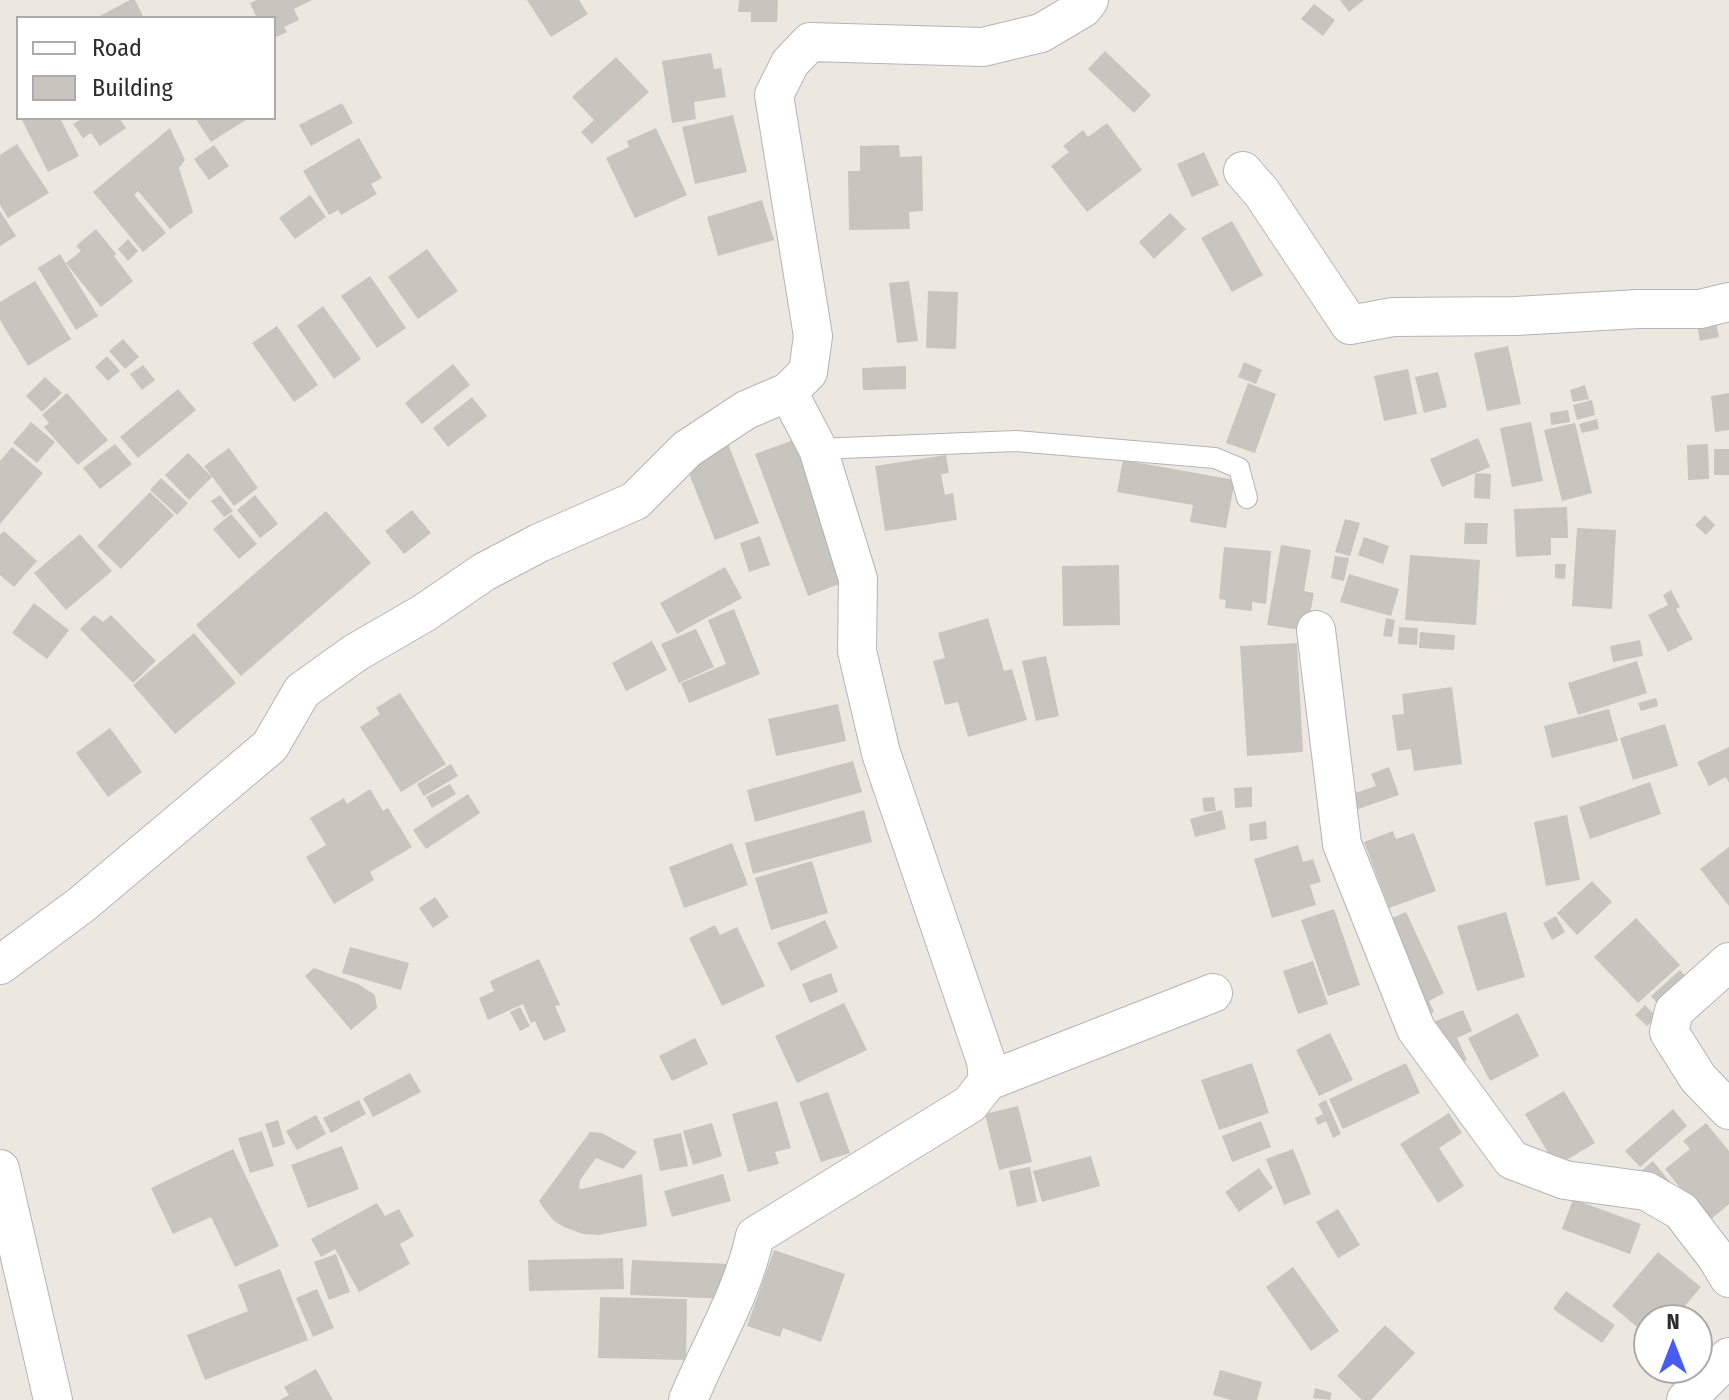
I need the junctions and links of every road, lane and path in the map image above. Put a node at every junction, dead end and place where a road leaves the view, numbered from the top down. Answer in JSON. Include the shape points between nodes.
{"nodes":[{"id":1,"x":1089,"y":0,"type":"edge"},
{"id":2,"x":1243,"y":171,"type":"dead end"},
{"id":3,"x":1729,"y":302,"type":"edge"},
{"id":4,"x":788,"y":392,"type":"junction"},
{"id":5,"x":818,"y":449,"type":"junction"},
{"id":6,"x":1247,"y":498,"type":"dead end"},
{"id":7,"x":1316,"y":630,"type":"dead end"},
{"id":8,"x":1729,"y":962,"type":"edge"},
{"id":9,"x":0,"y":965,"type":"edge"},
{"id":10,"x":1213,"y":993,"type":"dead end"},
{"id":11,"x":988,"y":1081,"type":"junction"},
{"id":12,"x":1729,"y":1110,"type":"edge"},
{"id":13,"x":0,"y":1169,"type":"edge"},
{"id":14,"x":1729,"y":1278,"type":"edge"},
{"id":15,"x":1729,"y":1357,"type":"edge"},
{"id":16,"x":53,"y":1400,"type":"edge"},
{"id":17,"x":688,"y":1400,"type":"edge"},
{"id":18,"x":1686,"y":1400,"type":"edge"}],
"edges":[{"from":1,"to":4,"type":"street","via":[[1041,33],[983,47],[810,42],[790,63],[774,95],[813,336],[808,372]]},
{"from":2,"to":3,"type":"street","via":[[1350,325],[1393,317],[1700,309]]},
{"from":4,"to":5,"type":"street"},
{"from":4,"to":9,"type":"street","via":[[746,410],[687,449],[635,501],[484,572],[302,691],[270,746],[81,905]]},
{"from":5,"to":6,"type":"lane","via":[[1016,441],[1215,458],[1239,468]]},
{"from":5,"to":11,"type":"street","via":[[858,579],[857,651],[881,753],[986,1061]]},
{"from":7,"to":14,"type":"street","via":[[1342,844],[1416,1029],[1512,1160],[1565,1180],[1646,1191],[1681,1211]]},
{"from":8,"to":12,"type":"street","via":[[1674,1011],[1669,1032],[1698,1078]]},
{"from":10,"to":11,"type":"street"},
{"from":11,"to":17,"type":"street","via":[[970,1104],[755,1236],[728,1316]]},
{"from":13,"to":16,"type":"street"},
{"from":15,"to":18,"type":"street"}]}
